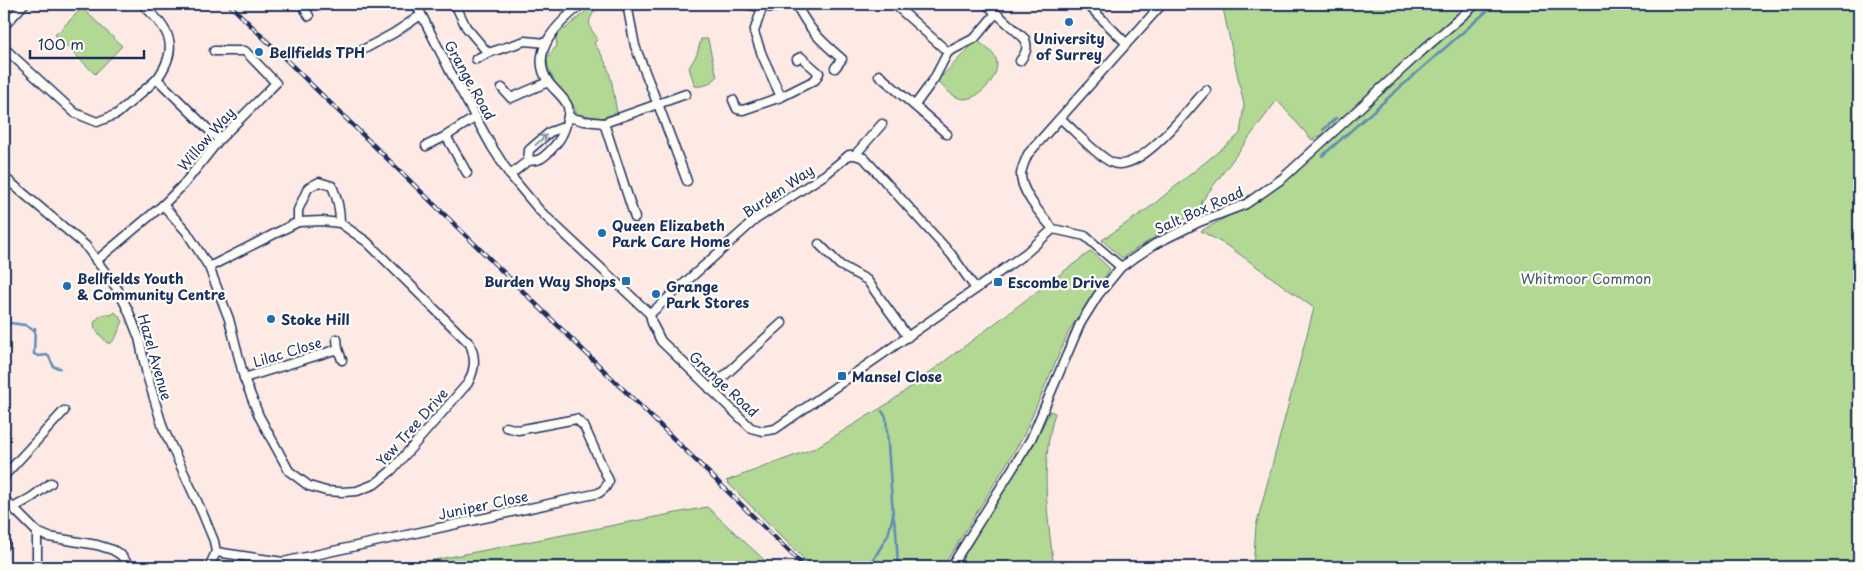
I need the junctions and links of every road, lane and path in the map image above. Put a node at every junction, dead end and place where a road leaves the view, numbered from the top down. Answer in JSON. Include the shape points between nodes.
{"nodes":[{"id":1,"x":24,"y":4,"type":"edge"},
{"id":2,"x":142,"y":4,"type":"edge"},
{"id":3,"x":302,"y":4,"type":"edge"},
{"id":4,"x":416,"y":4,"type":"edge"},
{"id":5,"x":456,"y":4,"type":"edge"},
{"id":6,"x":582,"y":4,"type":"edge"},
{"id":7,"x":627,"y":4,"type":"edge"},
{"id":8,"x":745,"y":4,"type":"edge"},
{"id":9,"x":790,"y":4,"type":"edge"},
{"id":10,"x":796,"y":4,"type":"edge"},
{"id":11,"x":896,"y":4,"type":"edge"},
{"id":12,"x":986,"y":4,"type":"edge"},
{"id":13,"x":1087,"y":4,"type":"edge"},
{"id":14,"x":1162,"y":4,"type":"edge"},
{"id":15,"x":1476,"y":4,"type":"edge"},
{"id":16,"x":762,"y":8,"type":"junction"},
{"id":17,"x":996,"y":13,"type":"junction"},
{"id":18,"x":421,"y":15,"type":"junction"},
{"id":19,"x":309,"y":16,"type":"dead end"},
{"id":20,"x":4,"y":26,"type":"edge"},
{"id":21,"x":546,"y":43,"type":"junction"},
{"id":22,"x":1126,"y":43,"type":"junction"},
{"id":23,"x":4,"y":48,"type":"edge"},
{"id":24,"x":214,"y":51,"type":"dead end"},
{"id":25,"x":948,"y":52,"type":"junction"},
{"id":26,"x":357,"y":53,"type":"dead end"},
{"id":27,"x":488,"y":53,"type":"junction"},
{"id":28,"x":476,"y":59,"type":"dead end"},
{"id":29,"x":797,"y":59,"type":"dead end"},
{"id":30,"x":1020,"y":61,"type":"dead end"},
{"id":31,"x":835,"y":68,"type":"dead end"},
{"id":32,"x":880,"y":75,"type":"dead end"},
{"id":33,"x":157,"y":79,"type":"junction"},
{"id":34,"x":548,"y":82,"type":"junction"},
{"id":35,"x":502,"y":88,"type":"dead end"},
{"id":36,"x":1206,"y":90,"type":"dead end"},
{"id":37,"x":686,"y":94,"type":"dead end"},
{"id":38,"x":781,"y":97,"type":"junction"},
{"id":39,"x":733,"y":100,"type":"dead end"},
{"id":40,"x":657,"y":102,"type":"junction"},
{"id":41,"x":915,"y":105,"type":"junction"},
{"id":42,"x":476,"y":117,"type":"junction"},
{"id":43,"x":568,"y":117,"type":"junction"},
{"id":44,"x":1061,"y":119,"type":"junction"},
{"id":45,"x":604,"y":123,"type":"junction"},
{"id":46,"x":882,"y":124,"type":"dead end"},
{"id":47,"x":564,"y":127,"type":"junction"},
{"id":48,"x":947,"y":134,"type":"dead end"},
{"id":49,"x":446,"y":136,"type":"junction"},
{"id":50,"x":219,"y":140,"type":"junction"},
{"id":51,"x":426,"y":146,"type":"dead end"},
{"id":52,"x":856,"y":155,"type":"junction"},
{"id":53,"x":528,"y":162,"type":"junction"},
{"id":54,"x":467,"y":173,"type":"dead end"},
{"id":55,"x":510,"y":175,"type":"junction"},
{"id":56,"x":4,"y":177,"type":"edge"},
{"id":57,"x":687,"y":181,"type":"dead end"},
{"id":58,"x":163,"y":205,"type":"junction"},
{"id":59,"x":635,"y":218,"type":"dead end"},
{"id":60,"x":298,"y":222,"type":"junction"},
{"id":61,"x":340,"y":223,"type":"junction"},
{"id":62,"x":1053,"y":230,"type":"junction"},
{"id":63,"x":819,"y":244,"type":"dead end"},
{"id":64,"x":96,"y":260,"type":"junction"},
{"id":65,"x":209,"y":267,"type":"junction"},
{"id":66,"x":1121,"y":267,"type":"junction"},
{"id":67,"x":976,"y":289,"type":"junction"},
{"id":68,"x":650,"y":314,"type":"junction"},
{"id":69,"x":782,"y":323,"type":"dead end"},
{"id":70,"x":908,"y":337,"type":"junction"},
{"id":71,"x":337,"y":339,"type":"dead end"},
{"id":72,"x":338,"y":349,"type":"junction"},
{"id":73,"x":342,"y":360,"type":"dead end"},
{"id":74,"x":244,"y":378,"type":"junction"},
{"id":75,"x":710,"y":390,"type":"junction"},
{"id":76,"x":64,"y":411,"type":"dead end"},
{"id":77,"x":506,"y":427,"type":"dead end"},
{"id":78,"x":4,"y":476,"type":"edge"},
{"id":79,"x":51,"y":483,"type":"dead end"},
{"id":80,"x":4,"y":499,"type":"edge"},
{"id":81,"x":13,"y":508,"type":"junction"},
{"id":82,"x":4,"y":523,"type":"edge"},
{"id":83,"x":37,"y":532,"type":"junction"},
{"id":84,"x":4,"y":546,"type":"edge"},
{"id":85,"x":216,"y":552,"type":"junction"},
{"id":86,"x":37,"y":567,"type":"edge"},
{"id":87,"x":130,"y":567,"type":"edge"},
{"id":88,"x":209,"y":567,"type":"edge"},
{"id":89,"x":951,"y":567,"type":"edge"}],
"edges":[{"from":1,"to":20,"type":"street"},
{"from":2,"to":33,"type":"street","via":[[164,28],[169,39],[170,57]]},
{"from":3,"to":19,"type":"street"},
{"from":4,"to":18,"type":"street","name":"Grange Road"},
{"from":5,"to":27,"type":"street","via":[[466,28]]},
{"from":6,"to":21,"type":"street","via":[[563,19]]},
{"from":7,"to":40,"type":"street","via":[[634,46]]},
{"from":8,"to":16,"type":"street"},
{"from":9,"to":16,"type":"street"},
{"from":10,"to":31,"type":"street","via":[[815,34],[842,60]]},
{"from":11,"to":25,"type":"street"},
{"from":12,"to":17,"type":"street"},
{"from":13,"to":22,"type":"street"},
{"from":14,"to":22,"type":"street"},
{"from":15,"to":66,"type":"street","name":"Salt Box Road","via":[[1260,196],[1177,231]]},
{"from":16,"to":38,"type":"street","via":[[754,32]]},
{"from":17,"to":25,"type":"street","via":[[975,38]]},
{"from":17,"to":30,"type":"street","via":[[1025,38],[1026,53]]},
{"from":18,"to":26,"type":"street"},
{"from":18,"to":42,"type":"street","name":"Grange Road"},
{"from":21,"to":27,"type":"street","via":[[525,41]]},
{"from":21,"to":34,"type":"street","via":[[541,60]]},
{"from":22,"to":44,"type":"street"},
{"from":23,"to":33,"type":"street","via":[[75,112],[97,122],[117,114]]},
{"from":24,"to":50,"type":"street","name":"Willow Way","via":[[244,50],[276,83]]},
{"from":25,"to":41,"type":"street"},
{"from":27,"to":28,"type":"street"},
{"from":29,"to":38,"type":"street","via":[[801,57],[819,73],[815,80]]},
{"from":32,"to":41,"type":"street"},
{"from":33,"to":50,"type":"street"},
{"from":34,"to":35,"type":"street","via":[[511,98]]},
{"from":34,"to":43,"type":"street","via":[[568,106]]},
{"from":36,"to":44,"type":"street","via":[[1156,145],[1126,163],[1105,159]]},
{"from":37,"to":40,"type":"street"},
{"from":38,"to":39,"type":"street","via":[[743,110],[737,109]]},
{"from":40,"to":45,"type":"street"},
{"from":40,"to":57,"type":"street"},
{"from":41,"to":48,"type":"street"},
{"from":42,"to":49,"type":"street"},
{"from":42,"to":55,"type":"street","name":"Grange Road"},
{"from":43,"to":45,"type":"street"},
{"from":43,"to":47,"type":"street"},
{"from":44,"to":62,"type":"street","via":[[1028,154],[1021,176],[1031,201]]},
{"from":45,"to":59,"type":"street"},
{"from":46,"to":52,"type":"street"},
{"from":47,"to":53,"type":"street","via":[[559,140],[539,160]]},
{"from":53,"to":47,"type":"street","one_way":true,"via":[[529,150],[550,132]]},
{"from":49,"to":51,"type":"street"},
{"from":49,"to":54,"type":"street"},
{"from":50,"to":58,"type":"street","name":"Willow Way"},
{"from":52,"to":67,"type":"street","via":[[873,168],[950,254]]},
{"from":52,"to":68,"type":"street","name":"Burden Way","via":[[848,155],[826,174],[755,220]]},
{"from":53,"to":55,"type":"street"},
{"from":55,"to":68,"type":"street","name":"Grange Road","via":[[540,210]]},
{"from":56,"to":64,"type":"street","name":"Hazel Avenue","via":[[86,246]]},
{"from":58,"to":64,"type":"street","name":"Willow Way"},
{"from":58,"to":65,"type":"street","name":"Yew Tree Drive","via":[[186,231]]},
{"from":60,"to":61,"type":"street"},
{"from":60,"to":61,"type":"street","via":[[302,198],[308,188],[319,182],[332,186],[337,196]]},
{"from":60,"to":65,"type":"street"},
{"from":61,"to":74,"type":"street","name":"Yew Tree Drive","via":[[367,242],[470,344],[475,357],[474,371],[468,383],[391,472],[375,484],[357,491],[342,492],[309,486],[289,471],[258,416]]},
{"from":62,"to":66,"type":"street","via":[[1085,236]]},
{"from":62,"to":67,"type":"street","name":"Grange Road"},
{"from":63,"to":70,"type":"street","via":[[840,266],[867,280]]},
{"from":64,"to":85,"type":"street","name":"Hazel Avenue","via":[[128,310],[139,338],[163,428],[205,518]]},
{"from":65,"to":74,"type":"street","name":"Yew Tree Drive","via":[[229,319]]},
{"from":66,"to":89,"type":"street","name":"Salt Box Road","via":[[1098,294],[1080,324],[1031,439]]},
{"from":67,"to":70,"type":"street","name":"Grange Road"},
{"from":68,"to":75,"type":"street","name":"Grange Road","via":[[661,341]]},
{"from":69,"to":75,"type":"street"},
{"from":70,"to":75,"type":"street","name":"Grange Road","via":[[775,429],[751,428]]},
{"from":71,"to":72,"type":"street","name":"Lilac Close"},
{"from":72,"to":73,"type":"street","name":"Lilac Close"},
{"from":72,"to":74,"type":"street","name":"Lilac Close"},
{"from":76,"to":78,"type":"street"},
{"from":77,"to":85,"type":"street","name":"Juniper Close","via":[[518,430],[576,419],[584,426],[609,481],[599,493],[283,562]]},
{"from":79,"to":81,"type":"street"},
{"from":80,"to":81,"type":"street"},
{"from":81,"to":83,"type":"street"},
{"from":82,"to":84,"type":"street"},
{"from":83,"to":86,"type":"street"},
{"from":83,"to":87,"type":"street","via":[[112,550],[121,555]]},
{"from":85,"to":88,"type":"street"}]}
